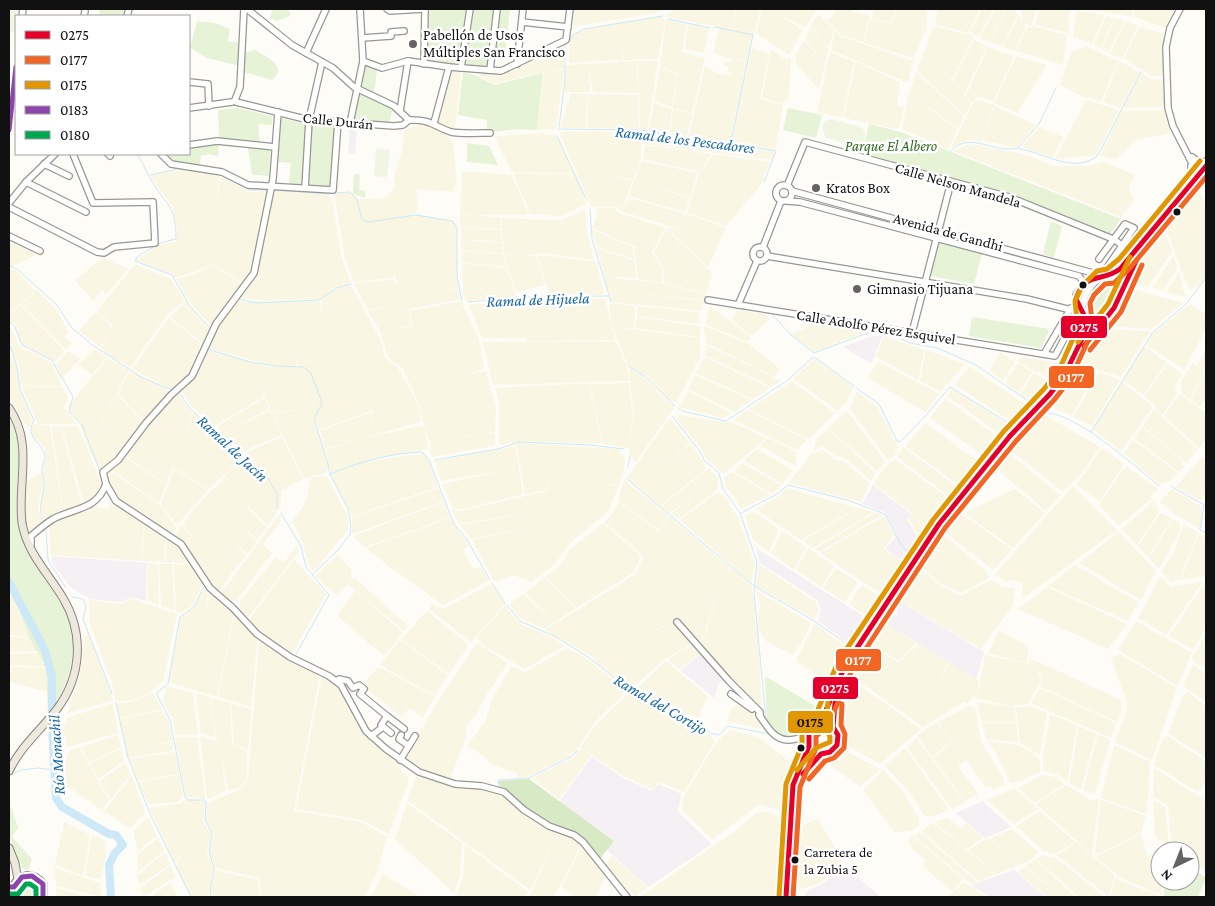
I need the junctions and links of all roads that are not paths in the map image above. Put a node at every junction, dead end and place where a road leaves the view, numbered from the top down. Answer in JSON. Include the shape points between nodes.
{"nodes":[{"id":1,"x":245,"y":9,"type":"edge"},
{"id":2,"x":326,"y":9,"type":"edge"},
{"id":3,"x":360,"y":9,"type":"edge"},
{"id":4,"x":387,"y":9,"type":"edge"},
{"id":5,"x":424,"y":9,"type":"edge"},
{"id":6,"x":470,"y":9,"type":"edge"},
{"id":7,"x":497,"y":9,"type":"edge"},
{"id":8,"x":523,"y":9,"type":"edge"},
{"id":9,"x":570,"y":9,"type":"edge"},
{"id":10,"x":1180,"y":9,"type":"edge"},
{"id":11,"x":522,"y":22,"type":"junction"},
{"id":12,"x":568,"y":27,"type":"junction"},
{"id":13,"x":404,"y":31,"type":"dead end"},
{"id":14,"x":362,"y":38,"type":"junction"},
{"id":15,"x":306,"y":53,"type":"junction"},
{"id":16,"x":363,"y":61,"type":"junction"},
{"id":17,"x":408,"y":61,"type":"junction"},
{"id":18,"x":322,"y":62,"type":"junction"},
{"id":19,"x":424,"y":64,"type":"junction"},
{"id":20,"x":517,"y":64,"type":"junction"},
{"id":21,"x":449,"y":68,"type":"junction"},
{"id":22,"x":461,"y":68,"type":"junction"},
{"id":23,"x":490,"y":70,"type":"junction"},
{"id":24,"x":190,"y":82,"type":"edge"},
{"id":25,"x":15,"y":84,"type":"edge"},
{"id":26,"x":358,"y":89,"type":"junction"},
{"id":27,"x":14,"y":101,"type":"edge"},
{"id":28,"x":234,"y":101,"type":"junction"},
{"id":29,"x":209,"y":106,"type":"junction"},
{"id":30,"x":190,"y":108,"type":"edge"},
{"id":31,"x":400,"y":111,"type":"junction"},
{"id":32,"x":278,"y":112,"type":"junction"},
{"id":33,"x":309,"y":120,"type":"junction"},
{"id":34,"x":409,"y":120,"type":"junction"},
{"id":35,"x":338,"y":122,"type":"junction"},
{"id":36,"x":350,"y":123,"type":"junction"},
{"id":37,"x":434,"y":123,"type":"junction"},
{"id":38,"x":9,"y":130,"type":"edge"},
{"id":39,"x":490,"y":133,"type":"dead end"},
{"id":40,"x":190,"y":144,"type":"edge"},
{"id":41,"x":275,"y":147,"type":"junction"},
{"id":42,"x":1187,"y":152,"type":"junction"},
{"id":43,"x":54,"y":155,"type":"edge"},
{"id":44,"x":73,"y":155,"type":"edge"},
{"id":45,"x":162,"y":155,"type":"edge"},
{"id":46,"x":1206,"y":161,"type":"edge"},
{"id":47,"x":44,"y":164,"type":"junction"},
{"id":48,"x":1206,"y":166,"type":"edge"},
{"id":49,"x":1206,"y":172,"type":"edge"},
{"id":50,"x":1198,"y":175,"type":"junction"},
{"id":51,"x":69,"y":176,"type":"dead end"},
{"id":52,"x":26,"y":182,"type":"junction"},
{"id":53,"x":952,"y":182,"type":"junction"},
{"id":54,"x":272,"y":186,"type":"junction"},
{"id":55,"x":304,"y":188,"type":"junction"},
{"id":56,"x":789,"y":188,"type":"junction"},
{"id":57,"x":1183,"y":198,"type":"junction"},
{"id":58,"x":784,"y":201,"type":"junction"},
{"id":59,"x":9,"y":203,"type":"edge"},
{"id":60,"x":9,"y":207,"type":"edge"},
{"id":61,"x":86,"y":212,"type":"dead end"},
{"id":62,"x":939,"y":230,"type":"junction"},
{"id":63,"x":9,"y":236,"type":"edge"},
{"id":64,"x":937,"y":238,"type":"junction"},
{"id":65,"x":1113,"y":239,"type":"junction"},
{"id":66,"x":1123,"y":245,"type":"junction"},
{"id":67,"x":763,"y":247,"type":"junction"},
{"id":68,"x":40,"y":251,"type":"dead end"},
{"id":69,"x":1134,"y":253,"type":"junction"},
{"id":70,"x":767,"y":256,"type":"junction"},
{"id":71,"x":1099,"y":259,"type":"dead end"},
{"id":72,"x":757,"y":261,"type":"junction"},
{"id":73,"x":1107,"y":276,"type":"junction"},
{"id":74,"x":1098,"y":280,"type":"junction"},
{"id":75,"x":926,"y":282,"type":"junction"},
{"id":76,"x":1084,"y":282,"type":"junction"},
{"id":77,"x":1120,"y":291,"type":"junction"},
{"id":78,"x":708,"y":300,"type":"dead end"},
{"id":79,"x":738,"y":305,"type":"junction"},
{"id":80,"x":1071,"y":308,"type":"junction"},
{"id":81,"x":1083,"y":313,"type":"junction"},
{"id":82,"x":1104,"y":318,"type":"junction"},
{"id":83,"x":912,"y":333,"type":"junction"},
{"id":84,"x":1044,"y":354,"type":"junction"},
{"id":85,"x":9,"y":408,"type":"edge"},
{"id":86,"x":106,"y":484,"type":"junction"},
{"id":87,"x":37,"y":562,"type":"junction"},
{"id":88,"x":677,"y":622,"type":"dead end"},
{"id":89,"x":337,"y":682,"type":"junction"},
{"id":90,"x":731,"y":694,"type":"dead end"},
{"id":91,"x":388,"y":716,"type":"junction"},
{"id":92,"x":760,"y":716,"type":"junction"},
{"id":93,"x":820,"y":724,"type":"junction"},
{"id":94,"x":383,"y":727,"type":"junction"},
{"id":95,"x":833,"y":727,"type":"junction"},
{"id":96,"x":404,"y":729,"type":"dead end"},
{"id":97,"x":391,"y":733,"type":"dead end"},
{"id":98,"x":401,"y":735,"type":"dead end"},
{"id":99,"x":371,"y":736,"type":"junction"},
{"id":100,"x":415,"y":736,"type":"dead end"},
{"id":101,"x":807,"y":738,"type":"junction"},
{"id":102,"x":409,"y":746,"type":"junction"},
{"id":103,"x":809,"y":746,"type":"junction"},
{"id":104,"x":821,"y":754,"type":"junction"},
{"id":105,"x":400,"y":760,"type":"junction"},
{"id":106,"x":9,"y":771,"type":"edge"},
{"id":107,"x":9,"y":848,"type":"edge"},
{"id":108,"x":15,"y":863,"type":"junction"},
{"id":109,"x":26,"y":876,"type":"junction"},
{"id":110,"x":13,"y":890,"type":"edge"},
{"id":111,"x":43,"y":897,"type":"edge"},
{"id":112,"x":626,"y":897,"type":"edge"},
{"id":113,"x":786,"y":897,"type":"edge"},
{"id":114,"x":790,"y":897,"type":"edge"}],
"edges":[{"from":1,"to":15,"type":"street"},
{"from":1,"to":28,"type":"street","via":[[241,80]]},
{"from":2,"to":15,"type":"street"},
{"from":3,"to":14,"type":"street"},
{"from":4,"to":5,"type":"street"},
{"from":5,"to":19,"type":"street"},
{"from":6,"to":22,"type":"street"},
{"from":7,"to":23,"type":"street"},
{"from":8,"to":11,"type":"street"},
{"from":9,"to":12,"type":"street"},
{"from":10,"to":42,"type":"street","via":[[1167,36],[1166,73],[1170,117]]},
{"from":11,"to":12,"type":"street"},
{"from":11,"to":20,"type":"street"},
{"from":12,"to":20,"type":"street","via":[[566,40]]},
{"from":13,"to":14,"type":"street","via":[[391,32],[391,36]]},
{"from":14,"to":16,"type":"street"},
{"from":15,"to":18,"type":"street"},
{"from":16,"to":17,"type":"street","via":[[382,68]]},
{"from":16,"to":26,"type":"street"},
{"from":17,"to":19,"type":"street"},
{"from":17,"to":31,"type":"street"},
{"from":18,"to":26,"type":"street"},
{"from":18,"to":33,"type":"street"},
{"from":19,"to":21,"type":"street"},
{"from":20,"to":23,"type":"street","via":[[501,71]]},
{"from":21,"to":22,"type":"street"},
{"from":21,"to":37,"type":"street"},
{"from":22,"to":23,"type":"street"},
{"from":24,"to":29,"type":"street","via":[[208,84]]},
{"from":25,"to":27,"type":"street"},
{"from":26,"to":31,"type":"street"},
{"from":26,"to":36,"type":"street"},
{"from":27,"to":38,"type":"street"},
{"from":28,"to":29,"type":"street"},
{"from":28,"to":32,"type":"street","name":"Calle Durán"},
{"from":29,"to":30,"type":"street"},
{"from":31,"to":34,"type":"street"},
{"from":32,"to":33,"type":"street","name":"Calle Durán"},
{"from":32,"to":41,"type":"street"},
{"from":33,"to":35,"type":"street","name":"Calle Durán"},
{"from":33,"to":55,"type":"street"},
{"from":34,"to":36,"type":"street","name":"Calle Durán","via":[[398,126]]},
{"from":34,"to":37,"type":"street","name":"Calle Durán"},
{"from":35,"to":36,"type":"street","name":"Calle Durán"},
{"from":35,"to":55,"type":"street","via":[[333,190]]},
{"from":37,"to":39,"type":"street","name":"Calle Durán","via":[[452,132]]},
{"from":40,"to":41,"type":"street","via":[[217,141]]},
{"from":41,"to":54,"type":"street"},
{"from":42,"to":46,"type":"street","via":[[1196,161]]},
{"from":42,"to":50,"type":"street"},
{"from":42,"to":57,"type":"street","via":[[1193,172]]},
{"from":43,"to":47,"type":"street"},
{"from":44,"to":60,"type":"street","via":[[92,203],[153,202],[155,243],[97,252]]},
{"from":45,"to":54,"type":"street","via":[[171,164],[222,172],[248,186]]},
{"from":47,"to":51,"type":"street"},
{"from":47,"to":52,"type":"street"},
{"from":48,"to":50,"type":"street"},
{"from":49,"to":57,"type":"street"},
{"from":50,"to":57,"type":"street"},
{"from":52,"to":59,"type":"street"},
{"from":52,"to":61,"type":"street"},
{"from":53,"to":56,"type":"street","name":"Calle Nelson Mandela","via":[[805,142]]},
{"from":53,"to":62,"type":"street"},
{"from":53,"to":65,"type":"street","name":"Calle Nelson Mandela","via":[[1009,197]]},
{"from":54,"to":55,"type":"street"},
{"from":54,"to":86,"type":"street","via":[[257,262],[248,284],[216,324],[189,381],[171,395],[118,460],[102,474]]},
{"from":56,"to":58,"type":"street","via":[[792,196]]},
{"from":56,"to":58,"type":"street","via":[[780,186],[777,190],[778,198]]},
{"from":56,"to":62,"type":"street","name":"Avenida de Gandhi"},
{"from":57,"to":69,"type":"street"},
{"from":57,"to":77,"type":"street","via":[[1131,268]]},
{"from":58,"to":64,"type":"street","name":"Avenida de Gandhi","via":[[800,202]]},
{"from":58,"to":67,"type":"street"},
{"from":62,"to":64,"type":"street"},
{"from":62,"to":73,"type":"street","name":"Avenida de Gandhi"},
{"from":63,"to":68,"type":"street"},
{"from":64,"to":75,"type":"street"},
{"from":64,"to":76,"type":"street","name":"Avenida de Gandhi","via":[[1079,276]]},
{"from":65,"to":66,"type":"street","name":"Calle Nelson Mandela"},
{"from":65,"to":66,"type":"street","via":[[1125,224],[1134,228]]},
{"from":65,"to":71,"type":"street"},
{"from":66,"to":69,"type":"street","name":"Calle Nelson Mandela"},
{"from":66,"to":73,"type":"street","via":[[1106,269]]},
{"from":67,"to":70,"type":"street"},
{"from":67,"to":72,"type":"street","via":[[754,251]]},
{"from":69,"to":73,"type":"street","via":[[1120,269]]},
{"from":70,"to":72,"type":"street"},
{"from":70,"to":75,"type":"street"},
{"from":72,"to":79,"type":"street"},
{"from":73,"to":74,"type":"street"},
{"from":73,"to":77,"type":"street","via":[[1117,283]]},
{"from":74,"to":76,"type":"street","via":[[1093,278]]},
{"from":74,"to":81,"type":"street","via":[[1088,290]]},
{"from":75,"to":80,"type":"street"},
{"from":75,"to":83,"type":"street"},
{"from":76,"to":81,"type":"street","via":[[1076,295],[1076,302]]},
{"from":77,"to":82,"type":"street","via":[[1113,309]]},
{"from":78,"to":79,"type":"street","name":"Calle Adolfo Pérez Esquivel"},
{"from":79,"to":83,"type":"street","name":"Calle Adolfo Pérez Esquivel"},
{"from":80,"to":81,"type":"street"},
{"from":80,"to":84,"type":"street"},
{"from":81,"to":82,"type":"street","via":[[1093,321]]},
{"from":81,"to":84,"type":"street","via":[[1074,320],[1055,356]]},
{"from":81,"to":93,"type":"street","via":[[1082,340],[1068,368],[1050,394],[1021,423],[958,500],[920,552],[845,666]]},
{"from":82,"to":95,"type":"street","via":[[1058,391],[989,469],[923,558],[845,679],[834,710]]},
{"from":83,"to":84,"type":"street","name":"Calle Adolfo Pérez Esquivel"},
{"from":85,"to":87,"type":"main road","via":[[22,439],[22,522]]},
{"from":86,"to":87,"type":"street","via":[[92,504],[47,524],[30,538]]},
{"from":86,"to":89,"type":"street","via":[[120,505],[181,544],[210,588],[257,634]]},
{"from":87,"to":106,"type":"main road","via":[[63,598],[76,629],[78,657],[66,695],[20,751]]},
{"from":88,"to":92,"type":"street","via":[[760,712]]},
{"from":89,"to":91,"type":"street","via":[[345,680],[354,688],[359,684],[364,689],[360,694]]},
{"from":89,"to":99,"type":"street","via":[[346,691]]},
{"from":90,"to":92,"type":"street"},
{"from":91,"to":94,"type":"street","via":[[382,723]]},
{"from":91,"to":96,"type":"street"},
{"from":92,"to":101,"type":"street","via":[[765,726],[777,736],[787,740]]},
{"from":93,"to":95,"type":"street"},
{"from":93,"to":101,"type":"street","via":[[811,729]]},
{"from":94,"to":97,"type":"street"},
{"from":94,"to":99,"type":"street"},
{"from":95,"to":104,"type":"street","via":[[838,736],[837,745],[830,752]]},
{"from":98,"to":102,"type":"street","via":[[399,739]]},
{"from":99,"to":105,"type":"street"},
{"from":100,"to":102,"type":"street"},
{"from":101,"to":103,"type":"street"},
{"from":102,"to":105,"type":"street"},
{"from":103,"to":104,"type":"street"},
{"from":103,"to":113,"type":"street","via":[[793,785]]},
{"from":104,"to":114,"type":"street","via":[[805,769],[798,788]]},
{"from":105,"to":112,"type":"street","via":[[414,770],[455,784],[504,792],[549,826],[580,838]]},
{"from":107,"to":108,"type":"main road"},
{"from":108,"to":109,"type":"main road"},
{"from":108,"to":110,"type":"main road"},
{"from":109,"to":110,"type":"main road"},
{"from":109,"to":111,"type":"main road","via":[[40,880],[44,888]]}]}
